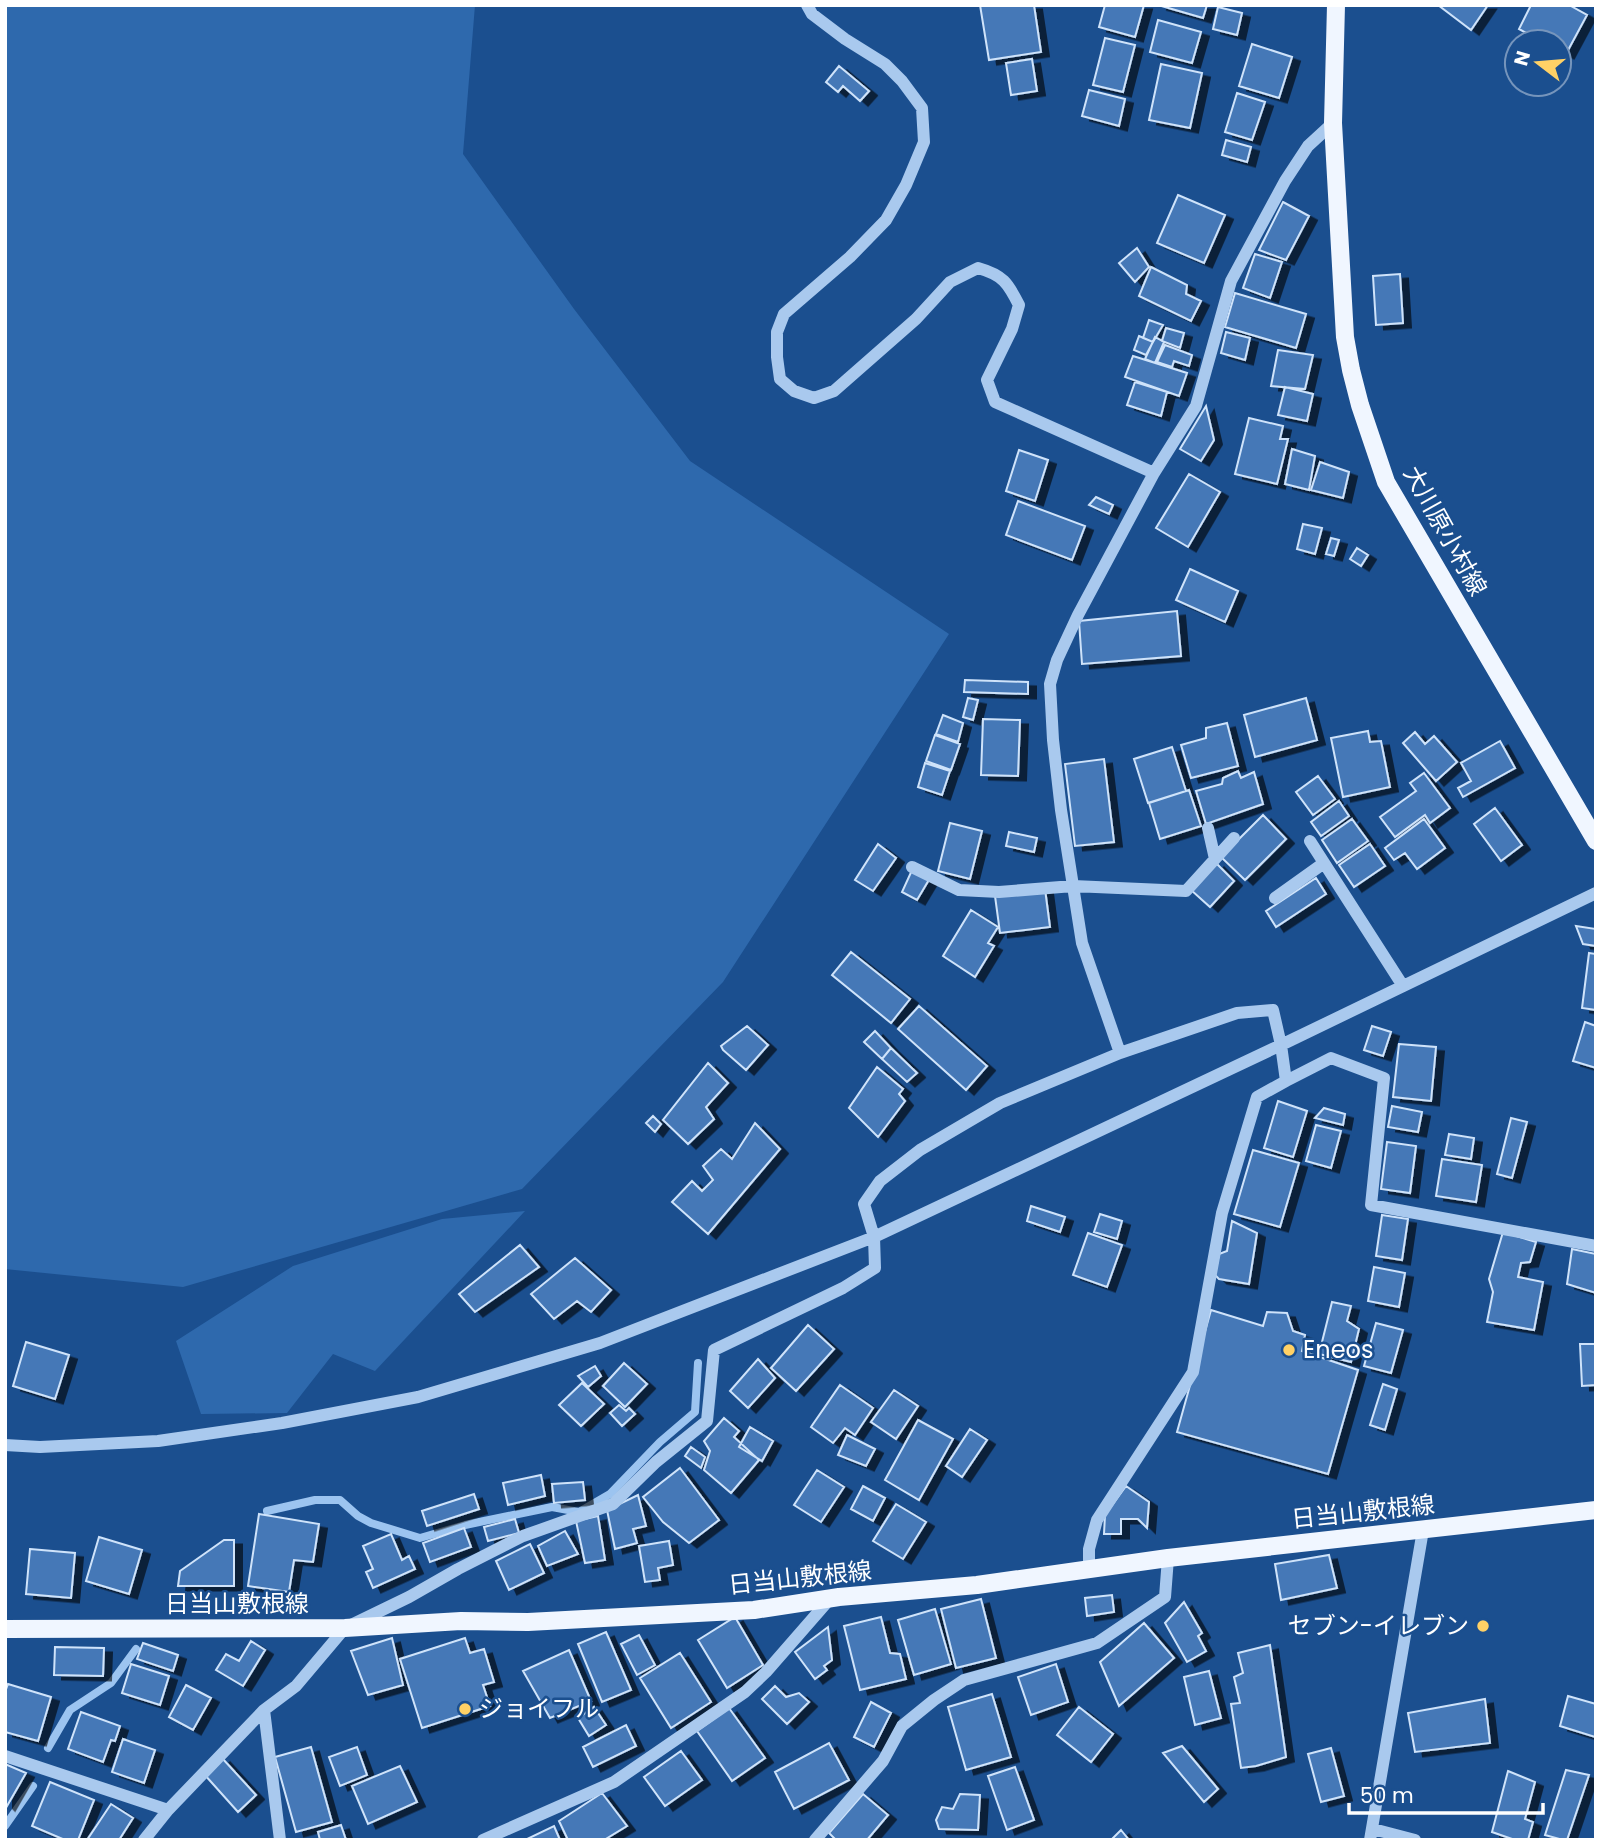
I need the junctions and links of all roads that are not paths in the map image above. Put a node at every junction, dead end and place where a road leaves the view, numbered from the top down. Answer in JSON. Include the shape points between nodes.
{"nodes":[{"id":1,"x":807,"y":5,"type":"edge"},
{"id":2,"x":1336,"y":5,"type":"edge"},
{"id":3,"x":1333,"y":123,"type":"junction"},
{"id":4,"x":1154,"y":473,"type":"junction"},
{"id":5,"x":1208,"y":828,"type":"dead end"},
{"id":6,"x":1234,"y":838,"type":"dead end"},
{"id":7,"x":1310,"y":841,"type":"dead end"},
{"id":8,"x":1596,"y":841,"type":"edge"},
{"id":9,"x":1215,"y":859,"type":"junction"},
{"id":10,"x":1324,"y":863,"type":"junction"},
{"id":11,"x":912,"y":867,"type":"dead end"},
{"id":12,"x":1073,"y":886,"type":"junction"},
{"id":13,"x":1596,"y":893,"type":"edge"},
{"id":14,"x":1275,"y":898,"type":"dead end"},
{"id":15,"x":1404,"y":986,"type":"junction"},
{"id":16,"x":1282,"y":1045,"type":"junction"},
{"id":17,"x":1120,"y":1054,"type":"junction"},
{"id":18,"x":1286,"y":1080,"type":"junction"},
{"id":19,"x":874,"y":1237,"type":"junction"},
{"id":20,"x":1596,"y":1246,"type":"edge"},
{"id":21,"x":5,"y":1445,"type":"edge"},
{"id":22,"x":1596,"y":1510,"type":"edge"},
{"id":23,"x":1423,"y":1530,"type":"junction"},
{"id":24,"x":1168,"y":1558,"type":"junction"},
{"id":25,"x":1089,"y":1568,"type":"junction"},
{"id":26,"x":828,"y":1601,"type":"junction"},
{"id":27,"x":345,"y":1628,"type":"junction"},
{"id":28,"x":5,"y":1629,"type":"edge"},
{"id":29,"x":264,"y":1710,"type":"junction"},
{"id":30,"x":5,"y":1756,"type":"edge"},
{"id":31,"x":168,"y":1810,"type":"junction"},
{"id":32,"x":1371,"y":1834,"type":"edge"},
{"id":33,"x":144,"y":1840,"type":"edge"},
{"id":34,"x":280,"y":1840,"type":"edge"},
{"id":35,"x":483,"y":1840,"type":"edge"},
{"id":36,"x":815,"y":1840,"type":"edge"},
{"id":37,"x":1415,"y":1840,"type":"edge"}],
"edges":[{"from":1,"to":4,"type":"street","via":[[812,14],[902,81],[922,108],[924,142],[886,220],[784,314],[776,332],[780,379],[794,391],[814,398],[834,391],[916,319],[950,282],[978,268],[995,273],[1009,285],[1019,305],[988,380],[995,402]]},
{"from":2,"to":3,"type":"main road","name":"大川原小村線"},
{"from":3,"to":4,"type":"street","via":[[1308,146],[1285,181],[1231,281],[1196,405]]},
{"from":3,"to":8,"type":"main road","name":"大川原小村線","via":[[1345,337],[1357,393],[1386,482]]},
{"from":4,"to":12,"type":"street","via":[[1067,637],[1050,684],[1060,810]]},
{"from":5,"to":9,"type":"street"},
{"from":6,"to":9,"type":"street"},
{"from":7,"to":10,"type":"street"},
{"from":9,"to":12,"type":"street","via":[[1186,891]]},
{"from":10,"to":14,"type":"street"},
{"from":10,"to":15,"type":"street"},
{"from":11,"to":12,"type":"street","via":[[959,890]]},
{"from":12,"to":17,"type":"street","via":[[1082,943]]},
{"from":13,"to":15,"type":"street"},
{"from":15,"to":16,"type":"street"},
{"from":16,"to":17,"type":"street","via":[[1273,1010],[1237,1013]]},
{"from":16,"to":18,"type":"street"},
{"from":16,"to":19,"type":"street"},
{"from":17,"to":19,"type":"street","via":[[1000,1103],[920,1150],[880,1181],[864,1204]]},
{"from":18,"to":20,"type":"street","via":[[1331,1058],[1384,1078],[1371,1205]]},
{"from":18,"to":25,"type":"street","via":[[1257,1097],[1222,1213],[1193,1372],[1097,1520]]},
{"from":19,"to":21,"type":"street","via":[[600,1343],[418,1397],[158,1441]]},
{"from":19,"to":27,"type":"street","via":[[875,1268],[714,1350],[708,1421],[613,1504],[523,1536]]},
{"from":22,"to":23,"type":"main road","name":"日当山敷根線"},
{"from":23,"to":24,"type":"main road","name":"日当山敷根線"},
{"from":23,"to":32,"type":"street"},
{"from":24,"to":25,"type":"main road","name":"日当山敷根線"},
{"from":24,"to":36,"type":"street","via":[[1165,1597],[1097,1643],[964,1680],[934,1700],[902,1726],[883,1761]]},
{"from":25,"to":26,"type":"main road","name":"日当山敷根線","via":[[977,1586]]},
{"from":26,"to":27,"type":"main road","name":"日当山敷根線","via":[[754,1610]]},
{"from":26,"to":35,"type":"street","via":[[745,1692],[614,1782]]},
{"from":27,"to":28,"type":"main road","name":"日当山敷根線"},
{"from":27,"to":29,"type":"street","via":[[296,1686]]},
{"from":29,"to":31,"type":"street"},
{"from":29,"to":34,"type":"street"},
{"from":30,"to":31,"type":"street"},
{"from":31,"to":33,"type":"street"},
{"from":32,"to":37,"type":"street"}]}
